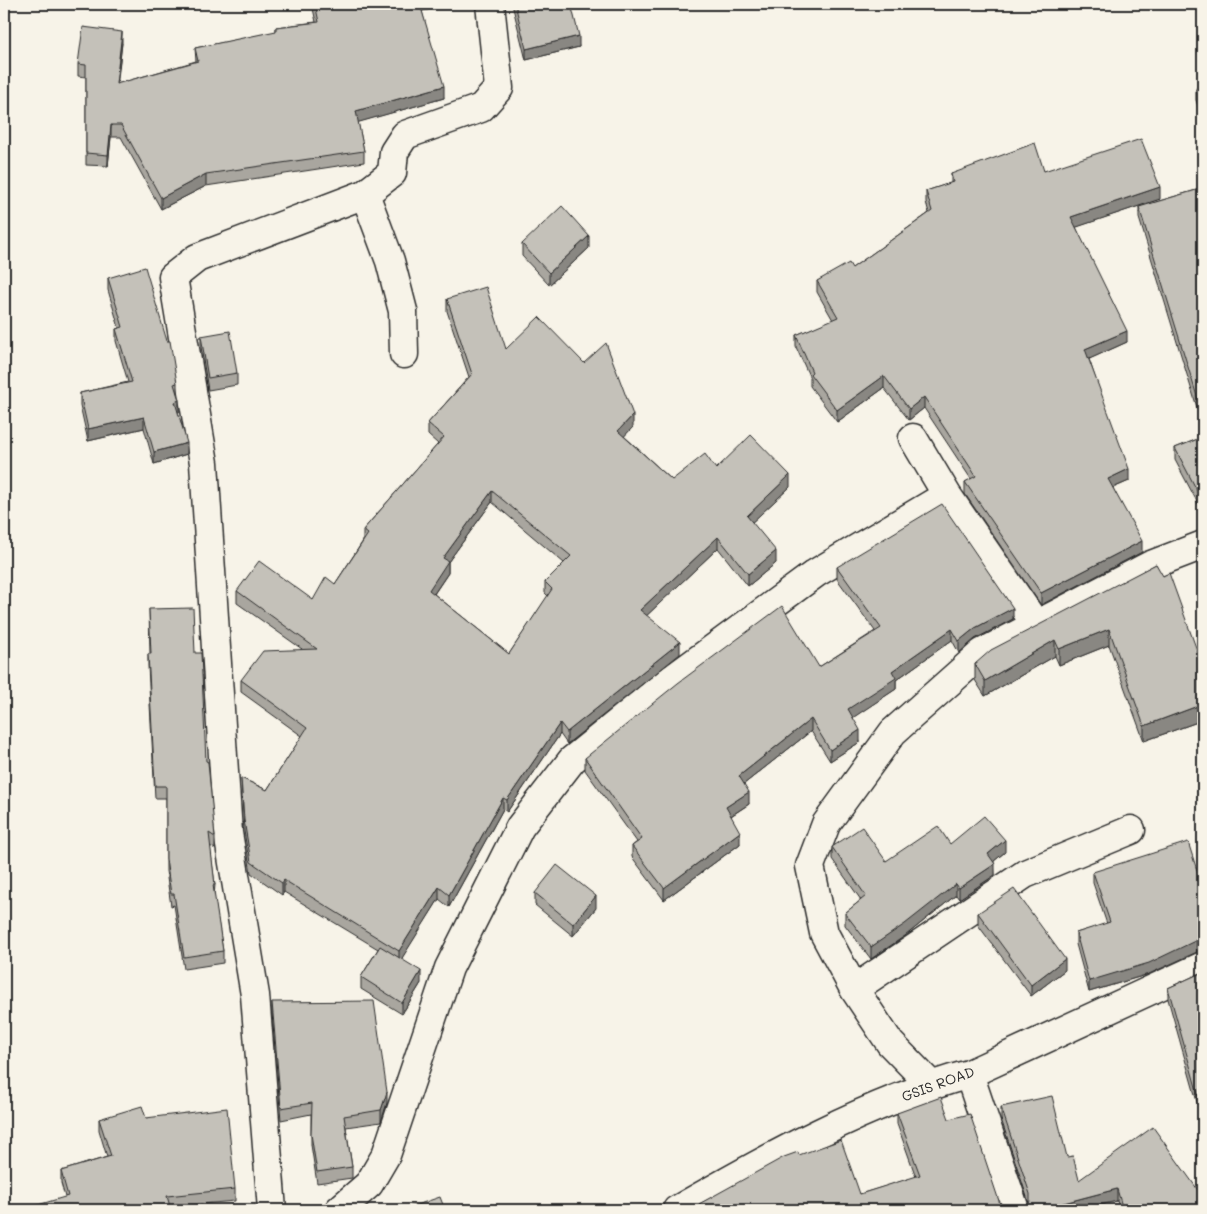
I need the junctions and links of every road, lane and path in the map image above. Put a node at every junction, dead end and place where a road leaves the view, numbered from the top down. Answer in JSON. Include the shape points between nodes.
{"nodes":[{"id":1,"x":490,"y":4,"type":"edge"},
{"id":2,"x":365,"y":194,"type":"junction"},
{"id":3,"x":404,"y":354,"type":"dead end"},
{"id":4,"x":913,"y":438,"type":"dead end"},
{"id":5,"x":947,"y":496,"type":"junction"},
{"id":6,"x":1203,"y":545,"type":"edge"},
{"id":7,"x":1037,"y":626,"type":"junction"},
{"id":8,"x":1131,"y":830,"type":"dead end"},
{"id":9,"x":1203,"y":966,"type":"edge"},
{"id":10,"x":854,"y":989,"type":"junction"},
{"id":11,"x":969,"y":1074,"type":"junction"},
{"id":12,"x":931,"y":1085,"type":"junction"},
{"id":13,"x":272,"y":1210,"type":"edge"},
{"id":14,"x":339,"y":1210,"type":"edge"},
{"id":15,"x":677,"y":1210,"type":"edge"},
{"id":16,"x":1015,"y":1210,"type":"edge"}],
"edges":[{"from":1,"to":2,"type":"street","via":[[498,88],[482,108],[405,135],[394,152],[392,173]]},
{"from":2,"to":3,"type":"street","via":[[390,261],[403,311]]},
{"from":2,"to":13,"type":"street","via":[[197,258],[173,277],[204,463],[228,833],[255,995]]},
{"from":4,"to":5,"type":"street"},
{"from":5,"to":7,"type":"street"},
{"from":5,"to":14,"type":"street","via":[[816,573],[668,682],[572,760],[520,827],[449,968],[386,1155],[369,1184]]},
{"from":6,"to":7,"type":"street","via":[[1152,565]]},
{"from":7,"to":10,"type":"street","via":[[982,653],[893,732],[826,824],[810,866],[824,933]]},
{"from":8,"to":10,"type":"street","via":[[1025,874]]},
{"from":9,"to":11,"type":"street","name":"GSIS ROAD"},
{"from":10,"to":12,"type":"street","via":[[890,1043]]},
{"from":11,"to":12,"type":"street","name":"GSIS ROAD"},
{"from":11,"to":16,"type":"street"},
{"from":12,"to":15,"type":"street","name":"GSIS ROAD","via":[[827,1130]]}]}
